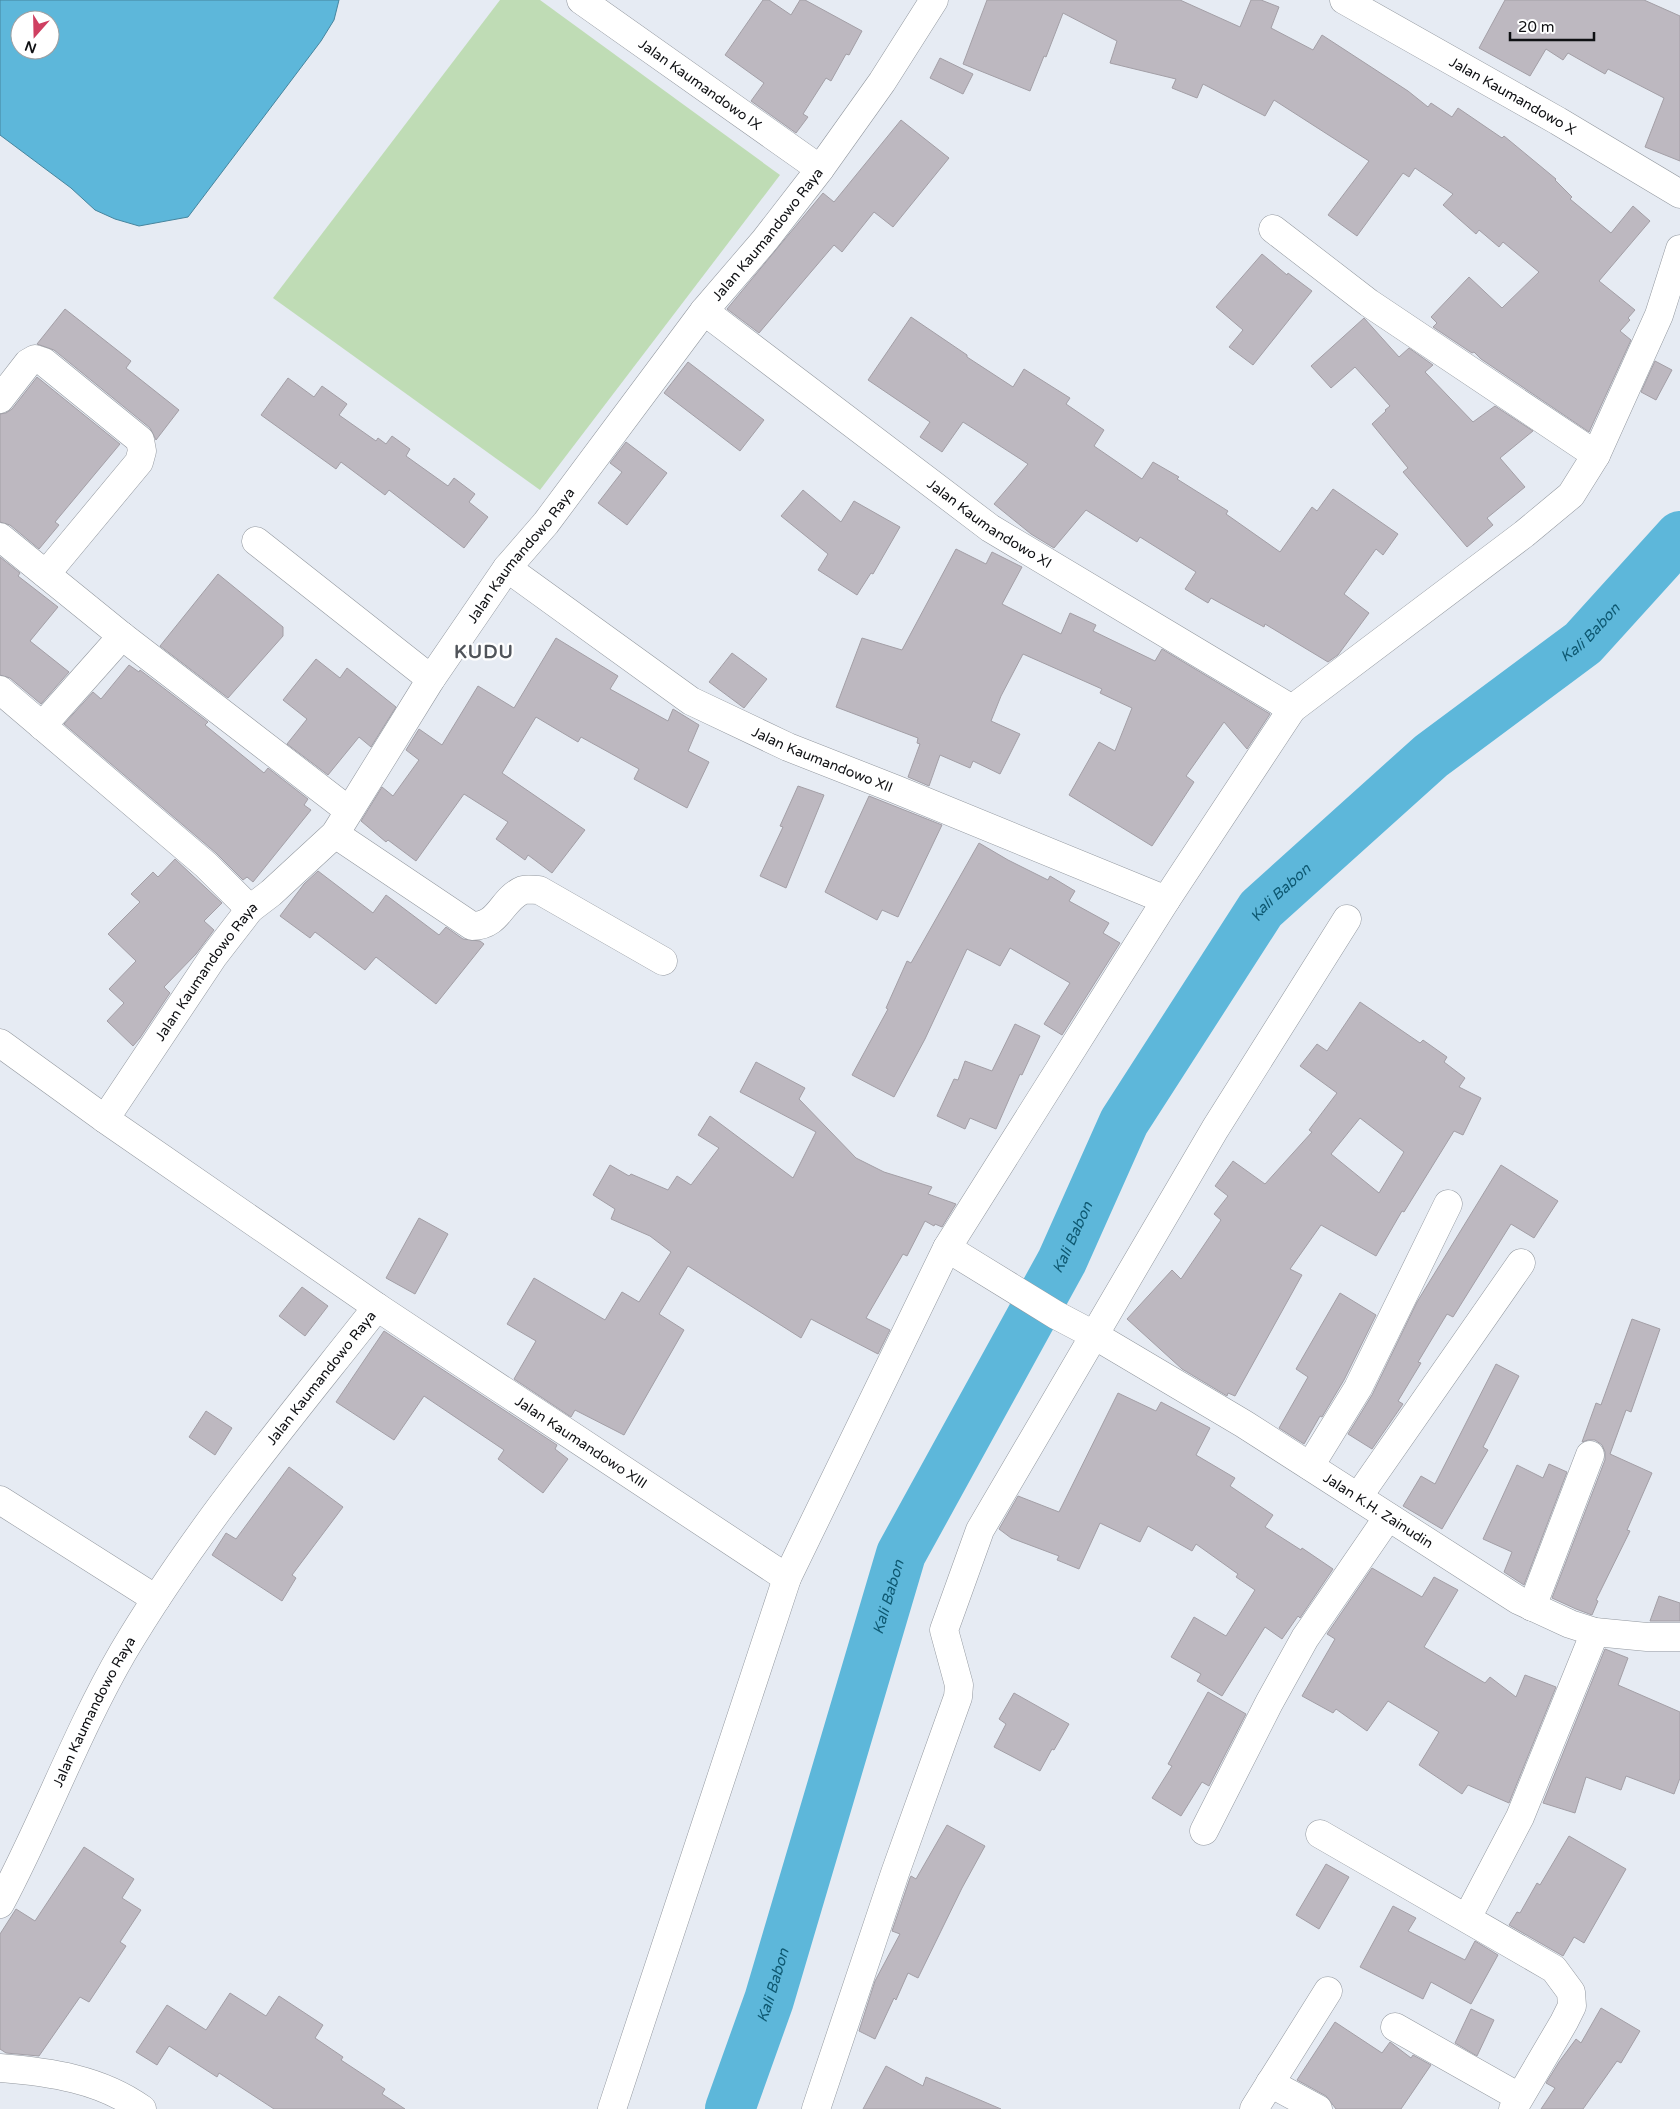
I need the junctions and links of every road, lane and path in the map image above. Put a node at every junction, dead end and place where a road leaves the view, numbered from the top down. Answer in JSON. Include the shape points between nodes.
{"nodes":[{"id":1,"x":581,"y":0,"type":"edge"},
{"id":2,"x":934,"y":0,"type":"edge"},
{"id":3,"x":1344,"y":0,"type":"edge"},
{"id":4,"x":820,"y":169,"type":"junction"},
{"id":5,"x":1680,"y":194,"type":"edge"},
{"id":6,"x":1273,"y":229,"type":"dead end"},
{"id":7,"x":1680,"y":249,"type":"edge"},
{"id":8,"x":704,"y":311,"type":"junction"},
{"id":9,"x":0,"y":399,"type":"edge"},
{"id":10,"x":1596,"y":455,"type":"junction"},
{"id":11,"x":0,"y":537,"type":"edge"},
{"id":12,"x":256,"y":541,"type":"dead end"},
{"id":13,"x":506,"y":568,"type":"junction"},
{"id":14,"x":46,"y":574,"type":"junction"},
{"id":15,"x":122,"y":636,"type":"junction"},
{"id":16,"x":431,"y":679,"type":"junction"},
{"id":17,"x":0,"y":690,"type":"edge"},
{"id":18,"x":1292,"y":709,"type":"junction"},
{"id":19,"x":42,"y":726,"type":"junction"},
{"id":20,"x":348,"y":810,"type":"junction"},
{"id":21,"x":335,"y":834,"type":"junction"},
{"id":22,"x":1166,"y":900,"type":"junction"},
{"id":23,"x":250,"y":909,"type":"junction"},
{"id":24,"x":1347,"y":919,"type":"dead end"},
{"id":25,"x":663,"y":961,"type":"dead end"},
{"id":26,"x":0,"y":1043,"type":"edge"},
{"id":27,"x":105,"y":1119,"type":"junction"},
{"id":28,"x":1448,"y":1204,"type":"dead end"},
{"id":29,"x":950,"y":1250,"type":"junction"},
{"id":30,"x":1521,"y":1263,"type":"dead end"},
{"id":31,"x":377,"y":1307,"type":"junction"},
{"id":32,"x":1094,"y":1335,"type":"junction"},
{"id":33,"x":1590,"y":1455,"type":"dead end"},
{"id":34,"x":1310,"y":1466,"type":"junction"},
{"id":35,"x":1358,"y":1497,"type":"junction"},
{"id":36,"x":0,"y":1500,"type":"edge"},
{"id":37,"x":1388,"y":1516,"type":"junction"},
{"id":38,"x":786,"y":1578,"type":"junction"},
{"id":39,"x":156,"y":1599,"type":"junction"},
{"id":40,"x":1532,"y":1607,"type":"junction"},
{"id":41,"x":1595,"y":1632,"type":"junction"},
{"id":42,"x":1680,"y":1637,"type":"edge"},
{"id":43,"x":1204,"y":1831,"type":"dead end"},
{"id":44,"x":1320,"y":1834,"type":"dead end"},
{"id":45,"x":0,"y":1904,"type":"edge"},
{"id":46,"x":1467,"y":1918,"type":"junction"},
{"id":47,"x":1328,"y":1991,"type":"dead end"},
{"id":48,"x":1395,"y":2027,"type":"dead end"},
{"id":49,"x":0,"y":2068,"type":"edge"},
{"id":50,"x":1270,"y":2083,"type":"junction"},
{"id":51,"x":1516,"y":2103,"type":"edge"},
{"id":52,"x":142,"y":2109,"type":"edge"},
{"id":53,"x":612,"y":2109,"type":"edge"},
{"id":54,"x":816,"y":2109,"type":"edge"},
{"id":55,"x":1254,"y":2109,"type":"edge"},
{"id":56,"x":1318,"y":2109,"type":"edge"}],
"edges":[{"from":1,"to":4,"type":"street","name":"Jalan Kaumandowo IX"},
{"from":2,"to":4,"type":"street","name":"Jalan Kaumandowo Raya","via":[[882,82]]},
{"from":3,"to":5,"type":"street","name":"Jalan Kaumandowo X"},
{"from":4,"to":8,"type":"street","name":"Jalan Kaumandowo Raya"},
{"from":6,"to":10,"type":"street","via":[[1369,303]]},
{"from":7,"to":10,"type":"street","via":[[1659,315]]},
{"from":8,"to":13,"type":"street","name":"Jalan Kaumandowo Raya","via":[[546,522]]},
{"from":8,"to":18,"type":"street","name":"Jalan Kaumandowo XI","via":[[990,528]]},
{"from":9,"to":14,"type":"street","via":[[28,363],[36,359],[44,362],[140,440],[139,462]]},
{"from":10,"to":18,"type":"street","via":[[1570,495],[1524,534]]},
{"from":11,"to":14,"type":"street"},
{"from":12,"to":16,"type":"street"},
{"from":13,"to":16,"type":"street","name":"Jalan Kaumandowo Raya"},
{"from":13,"to":22,"type":"street","name":"Jalan Kaumandowo XII","via":[[691,701],[788,747]]},
{"from":14,"to":15,"type":"street"},
{"from":15,"to":19,"type":"street"},
{"from":15,"to":20,"type":"street"},
{"from":16,"to":20,"type":"street","name":"Jalan Kaumandowo Raya"},
{"from":17,"to":19,"type":"street"},
{"from":18,"to":22,"type":"street"},
{"from":19,"to":23,"type":"street","via":[[206,865]]},
{"from":20,"to":21,"type":"street","name":"Jalan Kaumandowo Raya"},
{"from":21,"to":23,"type":"street","name":"Jalan Kaumandowo Raya"},
{"from":21,"to":25,"type":"street","via":[[472,926],[484,926],[524,890],[538,890]]},
{"from":22,"to":29,"type":"street"},
{"from":23,"to":27,"type":"street","name":"Jalan Kaumandowo Raya","via":[[213,957]]},
{"from":24,"to":32,"type":"street","via":[[1215,1129]]},
{"from":26,"to":27,"type":"street"},
{"from":27,"to":31,"type":"street","name":"Jalan Kaumandowo Raya"},
{"from":28,"to":34,"type":"street","via":[[1358,1388]]},
{"from":29,"to":32,"type":"street","name":"Jalan K.H. Zainudin"},
{"from":29,"to":38,"type":"street"},
{"from":30,"to":35,"type":"street"},
{"from":31,"to":38,"type":"street","name":"Jalan Kaumandowo XIII"},
{"from":31,"to":39,"type":"street","name":"Jalan Kaumandowo Raya","via":[[234,1489]]},
{"from":32,"to":34,"type":"street","name":"Jalan K.H. Zainudin"},
{"from":32,"to":54,"type":"street","via":[[980,1530],[945,1624],[959,1685],[958,1698],[894,1873]]},
{"from":33,"to":40,"type":"street"},
{"from":34,"to":35,"type":"street","name":"Jalan K.H. Zainudin"},
{"from":35,"to":37,"type":"street","name":"Jalan K.H. Zainudin"},
{"from":36,"to":39,"type":"street"},
{"from":37,"to":40,"type":"street","name":"Jalan K.H. Zainudin"},
{"from":37,"to":43,"type":"street","via":[[1305,1638]]},
{"from":38,"to":53,"type":"street"},
{"from":39,"to":45,"type":"street","name":"Jalan Kaumandowo Raya","via":[[122,1654],[74,1747],[26,1855]]},
{"from":40,"to":41,"type":"street","name":"Jalan K.H. Zainudin"},
{"from":41,"to":42,"type":"street","name":"Jalan K.H. Zainudin"},
{"from":41,"to":46,"type":"street","via":[[1520,1817]]},
{"from":44,"to":46,"type":"street"},
{"from":46,"to":51,"type":"street","via":[[1554,1969],[1571,1992],[1572,2006]]},
{"from":47,"to":50,"type":"street"},
{"from":48,"to":51,"type":"street"},
{"from":49,"to":52,"type":"street","via":[[47,2072],[87,2082]]},
{"from":50,"to":55,"type":"street"},
{"from":50,"to":56,"type":"street"}]}
